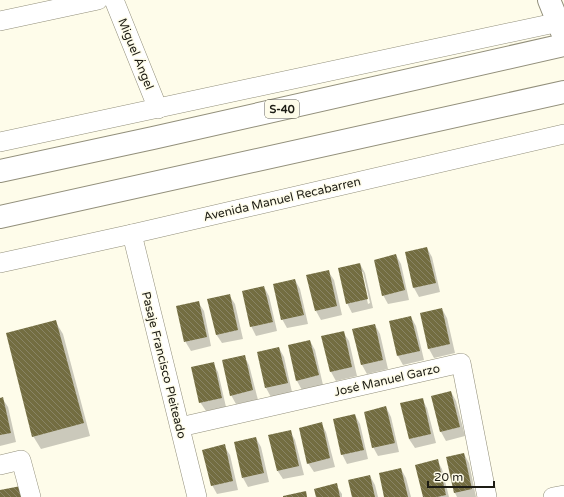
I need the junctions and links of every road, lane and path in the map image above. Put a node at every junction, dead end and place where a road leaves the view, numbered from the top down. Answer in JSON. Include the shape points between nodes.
{"nodes":[{"id":1,"x":98,"y":0,"type":"edge"},
{"id":2,"x":114,"y":0,"type":"edge"},
{"id":3,"x":549,"y":0,"type":"edge"},
{"id":4,"x":0,"y":21,"type":"edge"},
{"id":5,"x":562,"y":27,"type":"edge"},
{"id":6,"x":564,"y":45,"type":"edge"},
{"id":7,"x":564,"y":92,"type":"edge"},
{"id":8,"x":158,"y":109,"type":"junction"},
{"id":9,"x":564,"y":134,"type":"edge"},
{"id":10,"x":0,"y":142,"type":"edge"},
{"id":11,"x":61,"y":158,"type":"junction"},
{"id":12,"x":0,"y":164,"type":"edge"},
{"id":13,"x":0,"y":172,"type":"edge"},
{"id":14,"x":0,"y":217,"type":"edge"},
{"id":15,"x":132,"y":234,"type":"junction"},
{"id":16,"x":0,"y":263,"type":"edge"},
{"id":17,"x":180,"y":426,"type":"junction"},
{"id":18,"x":0,"y":465,"type":"edge"},
{"id":19,"x":564,"y":495,"type":"edge"},
{"id":20,"x":31,"y":497,"type":"edge"},
{"id":21,"x":197,"y":497,"type":"edge"},
{"id":22,"x":487,"y":497,"type":"edge"},
{"id":23,"x":553,"y":497,"type":"edge"}],
"edges":[{"from":1,"to":4,"type":"street"},
{"from":2,"to":8,"type":"street","name":"Miguel Ángel"},
{"from":3,"to":5,"type":"main road"},
{"from":5,"to":8,"type":"street"},
{"from":6,"to":11,"type":"main road","number":"S-40"},
{"from":7,"to":14,"type":"main road"},
{"from":8,"to":10,"type":"street"},
{"from":9,"to":15,"type":"street","name":"Avenida Manuel Recabarren"},
{"from":11,"to":12,"type":"main road"},
{"from":11,"to":13,"type":"main road","number":"S-40"},
{"from":15,"to":16,"type":"street","name":"Avenida Manuel Recabarren"},
{"from":15,"to":17,"type":"street","name":"Pasaje Francisco Pleiteado"},
{"from":17,"to":21,"type":"street","name":"Pasaje Francisco Pleiteado"},
{"from":17,"to":22,"type":"street","name":"José Manuel Garzo","via":[[461,363]]},
{"from":18,"to":20,"type":"street","via":[[21,460]]},
{"from":19,"to":23,"type":"street"}]}
